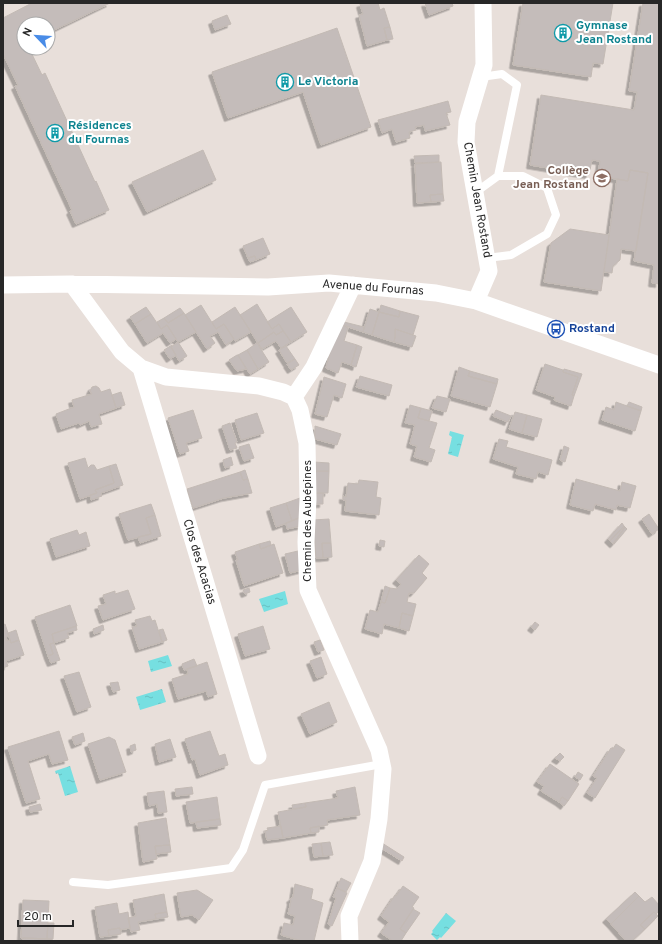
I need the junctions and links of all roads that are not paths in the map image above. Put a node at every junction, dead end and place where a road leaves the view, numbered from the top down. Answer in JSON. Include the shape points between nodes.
{"nodes":[{"id":1,"x":483,"y":3,"type":"edge"},
{"id":2,"x":481,"y":77,"type":"junction"},
{"id":3,"x":498,"y":176,"type":"junction"},
{"id":4,"x":476,"y":192,"type":"junction"},
{"id":5,"x":487,"y":258,"type":"junction"},
{"id":6,"x":72,"y":284,"type":"junction"},
{"id":7,"x":3,"y":285,"type":"edge"},
{"id":8,"x":353,"y":286,"type":"junction"},
{"id":9,"x":476,"y":301,"type":"junction"},
{"id":10,"x":659,"y":365,"type":"edge"},
{"id":11,"x":140,"y":368,"type":"junction"},
{"id":12,"x":294,"y":397,"type":"junction"},
{"id":13,"x":258,"y":756,"type":"dead end"},
{"id":14,"x":382,"y":764,"type":"junction"},
{"id":15,"x":73,"y":882,"type":"dead end"},
{"id":16,"x":350,"y":941,"type":"edge"}],
"edges":[{"from":1,"to":2,"type":"street","name":"Chemin Jean Rostand","via":[[484,65]]},
{"from":2,"to":3,"type":"lane","via":[[502,74],[518,84]]},
{"from":2,"to":4,"type":"street","name":"Chemin Jean Rostand","via":[[467,122],[466,142]]},
{"from":3,"to":4,"type":"lane"},
{"from":3,"to":5,"type":"lane","via":[[523,176],[547,188],[556,215],[547,234],[511,255]]},
{"from":4,"to":5,"type":"street","name":"Chemin Jean Rostand"},
{"from":5,"to":9,"type":"street","name":"Chemin Jean Rostand","via":[[490,271]]},
{"from":6,"to":7,"type":"street","name":"Avenue du Fournas"},
{"from":6,"to":8,"type":"street","name":"Avenue du Fournas","via":[[268,287],[329,283]]},
{"from":6,"to":11,"type":"street","via":[[122,352]]},
{"from":8,"to":9,"type":"street","name":"Avenue du Fournas","via":[[436,292]]},
{"from":8,"to":12,"type":"street","via":[[314,367]]},
{"from":9,"to":10,"type":"street","name":"Avenue du Fournas"},
{"from":11,"to":12,"type":"street","via":[[166,376],[259,386]]},
{"from":11,"to":13,"type":"street","name":"Clos des Acacias"},
{"from":12,"to":14,"type":"street","name":"Chemin des Aubépines","via":[[300,410],[307,443],[308,590],[379,750]]},
{"from":14,"to":15,"type":"lane","via":[[265,785],[243,850],[231,868],[108,885]]},
{"from":14,"to":16,"type":"street","name":"Chemin des Aubépines","via":[[379,819],[372,861],[349,916]]}]}
